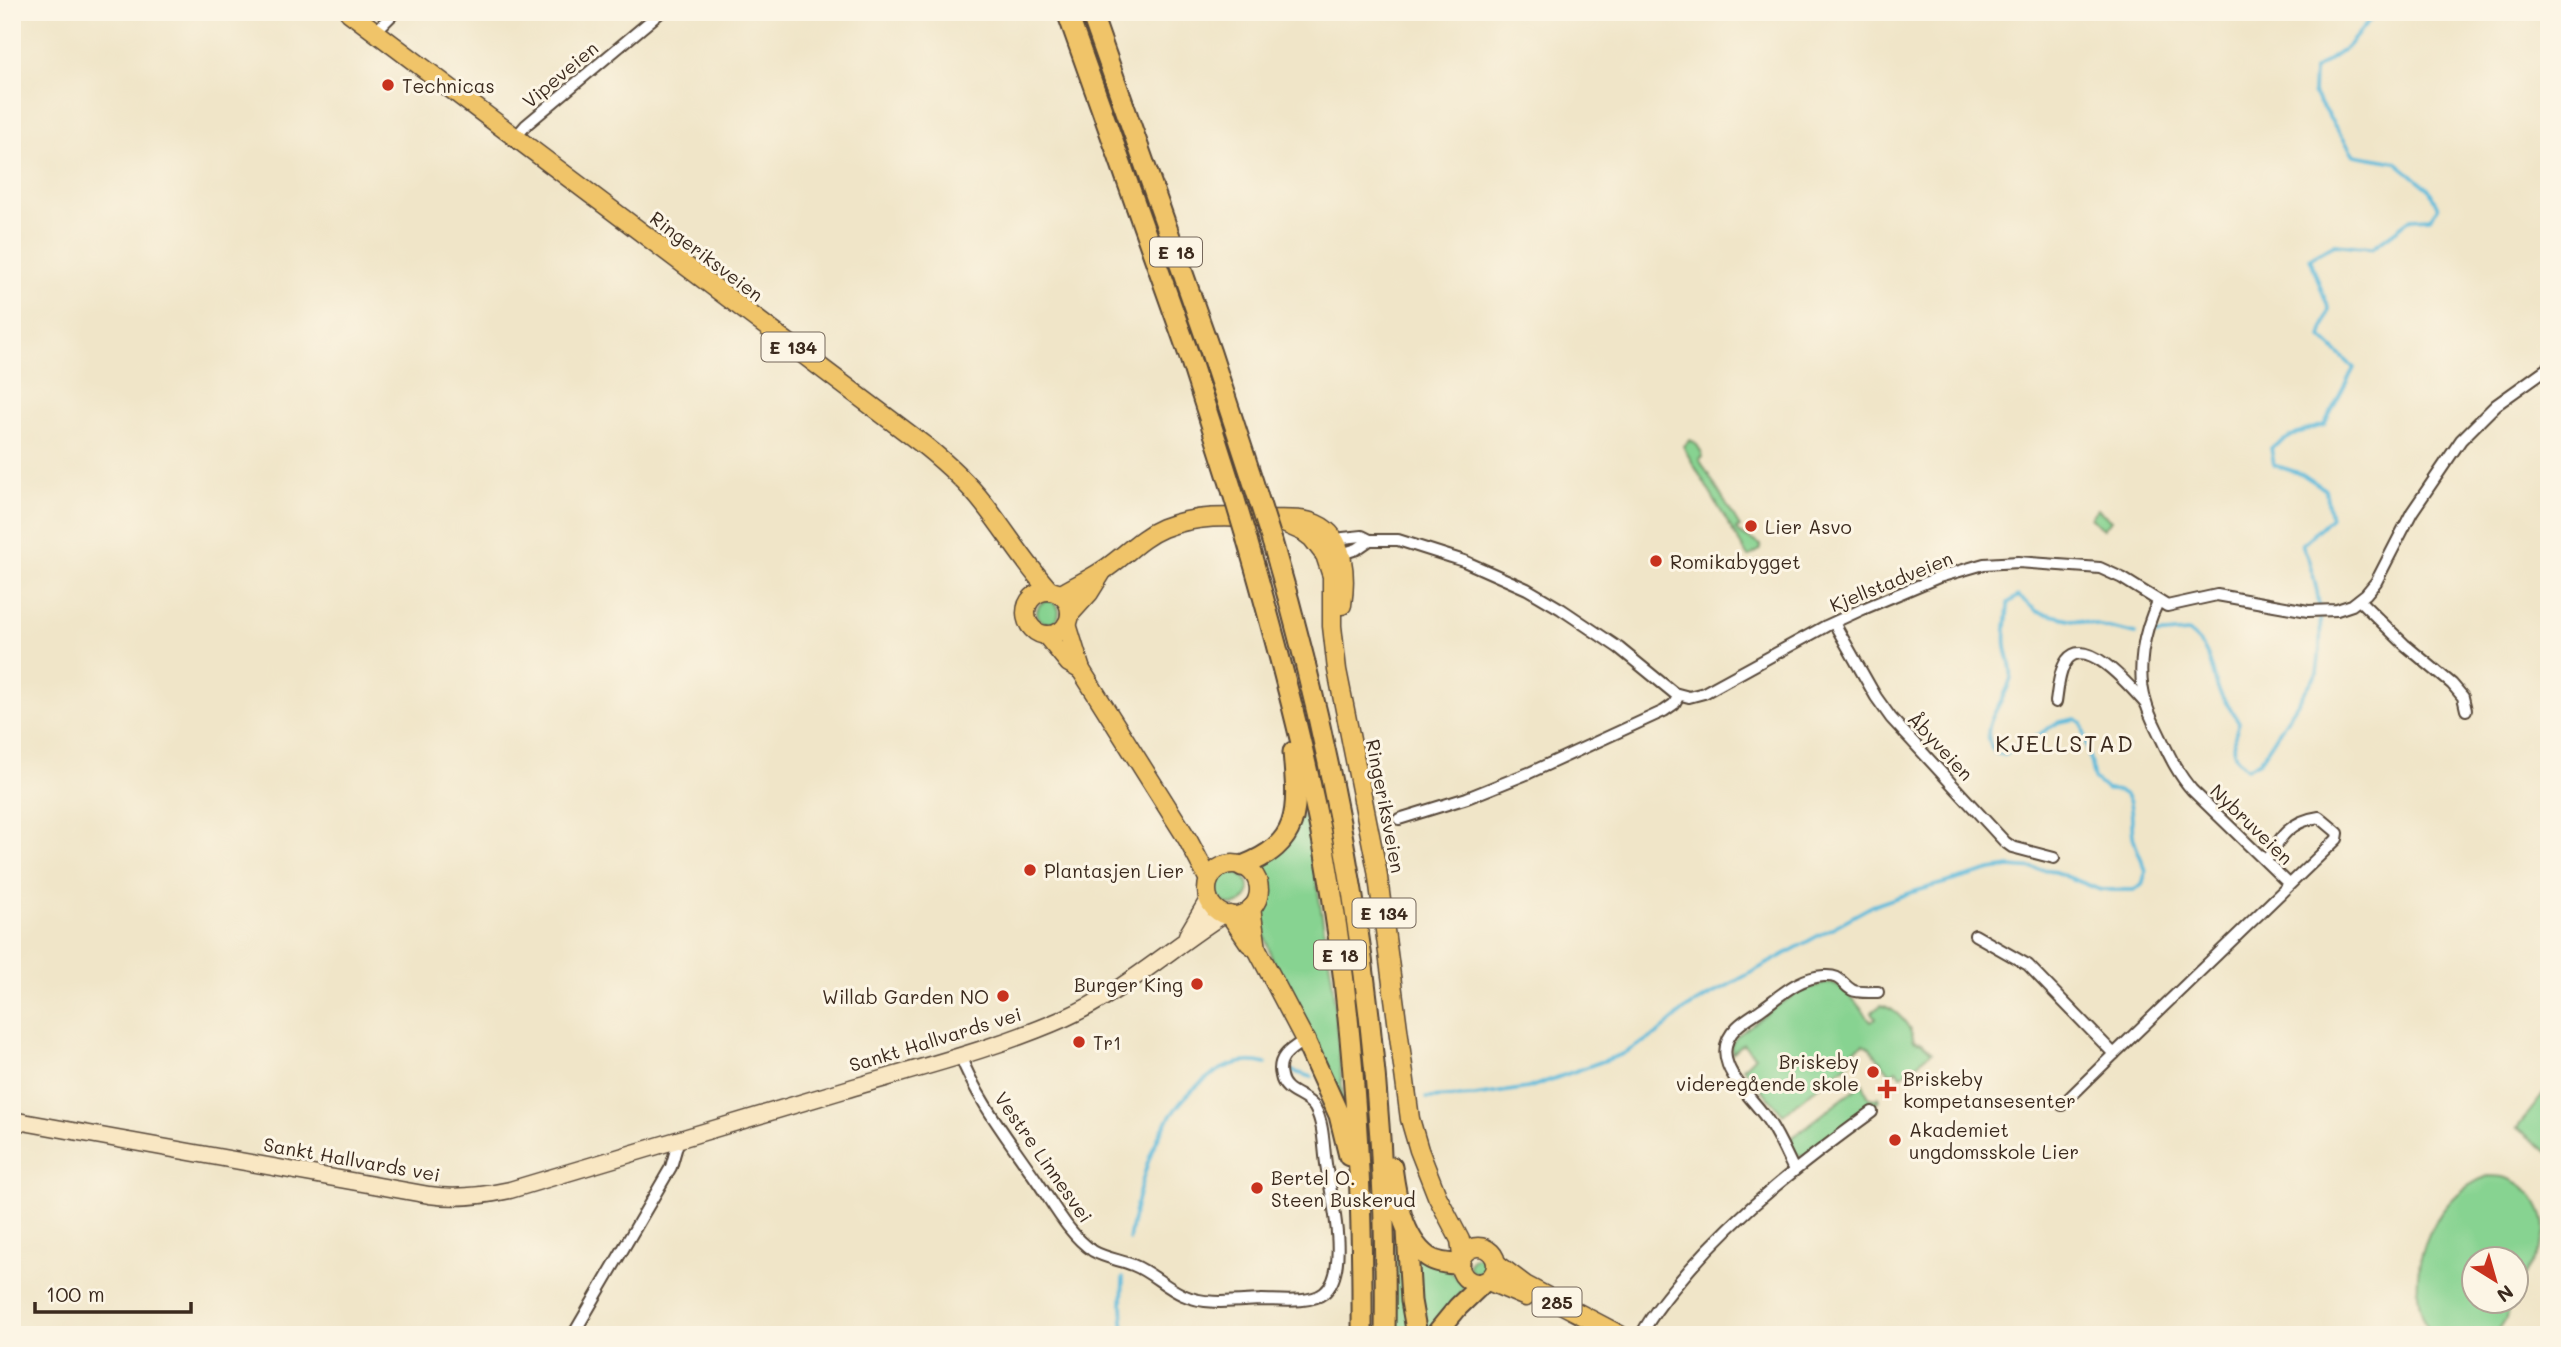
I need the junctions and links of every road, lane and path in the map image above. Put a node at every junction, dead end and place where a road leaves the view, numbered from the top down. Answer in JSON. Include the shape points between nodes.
{"nodes":[{"id":1,"x":349,"y":12,"type":"edge"},
{"id":2,"x":395,"y":12,"type":"edge"},
{"id":3,"x":661,"y":12,"type":"edge"},
{"id":4,"x":1068,"y":12,"type":"edge"},
{"id":5,"x":1091,"y":12,"type":"edge"},
{"id":6,"x":375,"y":32,"type":"junction"},
{"id":7,"x":515,"y":138,"type":"junction"},
{"id":8,"x":2549,"y":367,"type":"edge"},
{"id":9,"x":1333,"y":551,"type":"junction"},
{"id":10,"x":1018,"y":554,"type":"junction"},
{"id":11,"x":1103,"y":571,"type":"junction"},
{"id":12,"x":1055,"y":593,"type":"junction"},
{"id":13,"x":1031,"y":600,"type":"junction"},
{"id":14,"x":2359,"y":600,"type":"junction"},
{"id":15,"x":2158,"y":602,"type":"junction"},
{"id":16,"x":1068,"y":619,"type":"junction"},
{"id":17,"x":1835,"y":622,"type":"junction"},
{"id":18,"x":1046,"y":635,"type":"junction"},
{"id":19,"x":1081,"y":670,"type":"junction"},
{"id":20,"x":1286,"y":675,"type":"junction"},
{"id":21,"x":1678,"y":695,"type":"junction"},
{"id":22,"x":2056,"y":702,"type":"dead end"},
{"id":23,"x":2145,"y":702,"type":"junction"},
{"id":24,"x":2466,"y":710,"type":"dead end"},
{"id":25,"x":1399,"y":818,"type":"dead end"},
{"id":26,"x":1188,"y":840,"type":"junction"},
{"id":27,"x":2054,"y":858,"type":"dead end"},
{"id":28,"x":2266,"y":861,"type":"junction"},
{"id":29,"x":1234,"y":865,"type":"junction"},
{"id":30,"x":1209,"y":880,"type":"junction"},
{"id":31,"x":2289,"y":884,"type":"junction"},
{"id":32,"x":1209,"y":898,"type":"junction"},
{"id":33,"x":1251,"y":908,"type":"junction"},
{"id":34,"x":1227,"y":915,"type":"junction"},
{"id":35,"x":1975,"y":935,"type":"dead end"},
{"id":36,"x":1185,"y":939,"type":"junction"},
{"id":37,"x":1257,"y":949,"type":"junction"},
{"id":38,"x":1878,"y":992,"type":"dead end"},
{"id":39,"x":1305,"y":1040,"type":"junction"},
{"id":40,"x":2114,"y":1054,"type":"junction"},
{"id":41,"x":960,"y":1055,"type":"junction"},
{"id":42,"x":1376,"y":1074,"type":"junction"},
{"id":43,"x":2062,"y":1105,"type":"dead end"},
{"id":44,"x":1872,"y":1112,"type":"dead end"},
{"id":45,"x":12,"y":1120,"type":"edge"},
{"id":46,"x":679,"y":1139,"type":"junction"},
{"id":47,"x":1794,"y":1170,"type":"junction"},
{"id":48,"x":1433,"y":1183,"type":"junction"},
{"id":49,"x":1407,"y":1229,"type":"junction"},
{"id":50,"x":1362,"y":1239,"type":"junction"},
{"id":51,"x":1479,"y":1246,"type":"junction"},
{"id":52,"x":1461,"y":1260,"type":"junction"},
{"id":53,"x":1497,"y":1264,"type":"junction"},
{"id":54,"x":1486,"y":1282,"type":"junction"},
{"id":55,"x":573,"y":1335,"type":"edge"},
{"id":56,"x":1362,"y":1335,"type":"edge"},
{"id":57,"x":1385,"y":1335,"type":"edge"},
{"id":58,"x":1417,"y":1335,"type":"edge"},
{"id":59,"x":1435,"y":1335,"type":"edge"},
{"id":60,"x":1597,"y":1335,"type":"edge"},
{"id":61,"x":1620,"y":1335,"type":"edge"},
{"id":62,"x":1641,"y":1335,"type":"edge"}],
"edges":[{"from":1,"to":6,"type":"main road","name":"Ringeriksveien","number":"E 134"},
{"from":2,"to":6,"type":"street"},
{"from":3,"to":7,"type":"street","name":"Vipeveien"},
{"from":4,"to":20,"type":"highway","number":"E 18","bridge":true,"via":[[1189,355]]},
{"from":5,"to":42,"type":"highway","number":"E 18","bridge":true,"via":[[1211,352],[1306,663],[1342,828]]},
{"from":6,"to":7,"type":"main road","name":"Ringeriksveien","number":"E 134"},
{"from":7,"to":10,"type":"main road","name":"Ringeriksveien","number":"E 134","via":[[925,446],[983,502]]},
{"from":8,"to":14,"type":"street","via":[[2496,405],[2461,440],[2419,501],[2376,582]]},
{"from":9,"to":11,"type":"main road","via":[[1277,520],[1220,516],[1177,523],[1139,541]]},
{"from":9,"to":21,"type":"street","via":[[1370,540],[1406,542],[1464,561],[1527,589],[1592,628]]},
{"from":9,"to":48,"type":"main road","name":"Ringeriksveien","number":"E 134","via":[[1332,626],[1340,690],[1380,883],[1407,1103]]},
{"from":10,"to":12,"type":"main road","name":"Ringeriksveien","number":"E 134"},
{"from":10,"to":13,"type":"main road","name":"Ringeriksveien","number":"E 134"},
{"from":11,"to":12,"type":"main road"},
{"from":11,"to":16,"type":"main road"},
{"from":12,"to":13,"type":"main road","via":[[1039,593]]},
{"from":12,"to":16,"type":"main road","number":"E 134","via":[[1067,603]]},
{"from":13,"to":18,"type":"main road","number":"E 134","via":[[1028,621]]},
{"from":14,"to":15,"type":"street","via":[[2345,608],[2319,611],[2217,595],[2172,606]]},
{"from":14,"to":24,"type":"street","via":[[2452,684],[2463,697]]},
{"from":15,"to":17,"type":"street","name":"Kjellstadveien","via":[[2100,568],[1997,563],[1939,577]]},
{"from":15,"to":23,"type":"street","name":"Nybruveien","via":[[2144,645]]},
{"from":16,"to":18,"type":"main road","via":[[1058,632]]},
{"from":16,"to":19,"type":"main road","number":"E 18"},
{"from":17,"to":21,"type":"street","name":"Kjellstadveien","via":[[1704,693]]},
{"from":17,"to":27,"type":"street","name":"Åbyveien","via":[[1891,718],[2006,842]]},
{"from":18,"to":19,"type":"main road","number":"E 18","via":[[1069,663]]},
{"from":19,"to":26,"type":"main road","number":"E 18"},
{"from":20,"to":29,"type":"highway","number":"E 18","via":[[1283,698],[1295,782],[1292,823],[1277,847],[1262,858]]},
{"from":20,"to":50,"type":"highway","number":"E 18","via":[[1337,931],[1352,1053]]},
{"from":21,"to":25,"type":"street","name":"Kjellstadveien","via":[[1664,711],[1559,760],[1467,798]]},
{"from":22,"to":23,"type":"street","via":[[2067,660],[2081,653],[2107,664]]},
{"from":23,"to":28,"type":"street","name":"Nybruveien","via":[[2180,777]]},
{"from":26,"to":29,"type":"main road","number":"E 18"},
{"from":26,"to":30,"type":"main road","number":"E 18"},
{"from":28,"to":31,"type":"street","name":"Nybruveien"},
{"from":28,"to":31,"type":"street","via":[[2290,827],[2300,821],[2319,817],[2338,833]]},
{"from":29,"to":30,"type":"main road","number":"E 18","via":[[1214,872]]},
{"from":29,"to":33,"type":"main road","number":"E 18","via":[[1251,872],[1258,887]]},
{"from":30,"to":32,"type":"main road","number":"E 18"},
{"from":31,"to":40,"type":"street","name":"Nybruveien"},
{"from":32,"to":34,"type":"main road","number":"E 18"},
{"from":32,"to":36,"type":"main road","name":"Sankt Hallvards vei"},
{"from":33,"to":34,"type":"main road"},
{"from":33,"to":37,"type":"main road","number":"E 18"},
{"from":34,"to":36,"type":"main road","name":"Sankt Hallvards vei"},
{"from":34,"to":37,"type":"main road","number":"E 18"},
{"from":35,"to":40,"type":"street","via":[[2028,965]]},
{"from":36,"to":41,"type":"main road","name":"Sankt Hallvards vei","via":[[1088,1006],[1025,1034]]},
{"from":37,"to":39,"type":"main road","number":"E 18"},
{"from":38,"to":47,"type":"street","via":[[1852,990],[1838,978],[1813,978],[1786,991],[1729,1038],[1725,1051],[1730,1073],[1769,1122]]},
{"from":39,"to":41,"type":"street","name":"Vestre Linnesvei","via":[[1286,1051],[1281,1076],[1285,1086],[1314,1106],[1334,1203],[1337,1253],[1329,1288],[1307,1299],[1193,1298],[1135,1266],[1093,1251],[1061,1216],[977,1091]]},
{"from":39,"to":50,"type":"highway","number":"E 18","via":[[1343,1127],[1353,1214]]},
{"from":40,"to":43,"type":"street","name":"Nybruveien"},
{"from":41,"to":46,"type":"main road","name":"Sankt Hallvards vei"},
{"from":42,"to":49,"type":"highway","number":"E 18","via":[[1388,1108],[1394,1179]]},
{"from":42,"to":57,"type":"highway","number":"E 18"},
{"from":44,"to":47,"type":"street"},
{"from":45,"to":46,"type":"main road","name":"Sankt Hallvards vei","via":[[447,1197],[510,1190]]},
{"from":46,"to":55,"type":"street","via":[[671,1167]]},
{"from":47,"to":62,"type":"street","via":[[1712,1244]]},
{"from":48,"to":51,"type":"main road","name":"Ringeriksveien","number":"E 134"},
{"from":48,"to":52,"type":"main road","name":"Ringeriksveien","number":"E 134","via":[[1460,1240]]},
{"from":49,"to":52,"type":"highway","number":"E 18","via":[[1427,1256],[1442,1262]]},
{"from":49,"to":58,"type":"highway","number":"E 18"},
{"from":50,"to":56,"type":"highway","number":"E 18"},
{"from":51,"to":52,"type":"main road"},
{"from":51,"to":53,"type":"main road","number":"E 134","via":[[1490,1251]]},
{"from":52,"to":54,"type":"main road","via":[[1462,1274],[1469,1281]]},
{"from":53,"to":54,"type":"main road","via":[[1495,1274]]},
{"from":53,"to":61,"type":"main road","number":"285","via":[[1525,1285]]},
{"from":54,"to":59,"type":"highway"},
{"from":54,"to":60,"type":"main road","number":"285","via":[[1521,1294]]}]}
